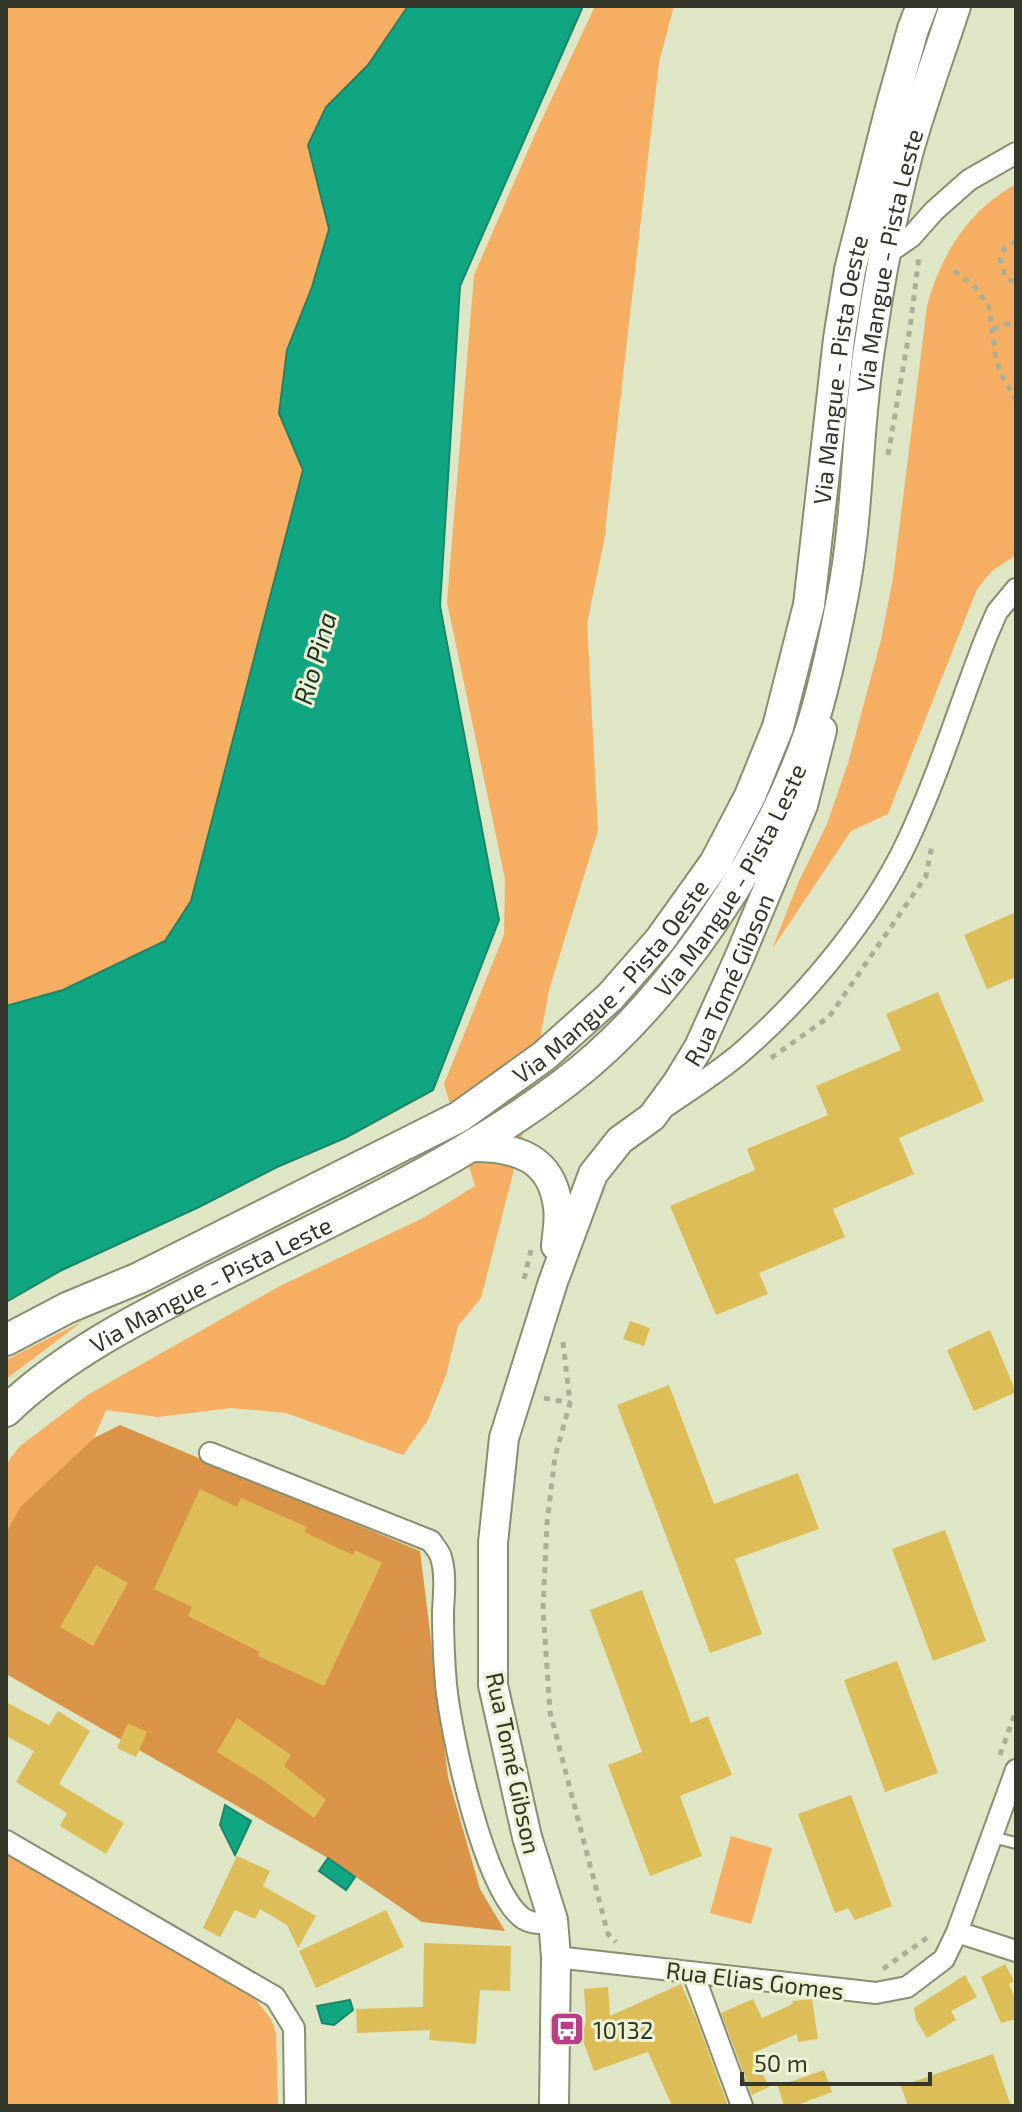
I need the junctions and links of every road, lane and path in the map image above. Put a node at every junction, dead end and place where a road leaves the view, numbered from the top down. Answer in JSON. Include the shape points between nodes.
{"nodes":[{"id":1,"x":922,"y":6,"type":"edge"},
{"id":2,"x":955,"y":6,"type":"edge"},
{"id":3,"x":1016,"y":153,"type":"edge"},
{"id":4,"x":1016,"y":241,"type":"edge"},
{"id":5,"x":885,"y":255,"type":"junction"},
{"id":6,"x":954,"y":271,"type":"dead end"},
{"id":7,"x":1016,"y":284,"type":"edge"},
{"id":8,"x":1016,"y":321,"type":"edge"},
{"id":9,"x":993,"y":329,"type":"junction"},
{"id":10,"x":1016,"y":400,"type":"edge"},
{"id":11,"x":1016,"y":589,"type":"edge"},
{"id":12,"x":843,"y":596,"type":"junction"},
{"id":13,"x":934,"y":837,"type":"dead end"},
{"id":14,"x":769,"y":1060,"type":"dead end"},
{"id":15,"x":652,"y":1117,"type":"junction"},
{"id":16,"x":474,"y":1147,"type":"junction"},
{"id":17,"x":553,"y":1282,"type":"junction"},
{"id":18,"x":566,"y":1332,"type":"dead end"},
{"id":19,"x":6,"y":1340,"type":"edge"},
{"id":20,"x":6,"y":1411,"type":"edge"},
{"id":21,"x":210,"y":1453,"type":"dead end"},
{"id":22,"x":1016,"y":1770,"type":"edge"},
{"id":23,"x":992,"y":1837,"type":"junction"},
{"id":24,"x":6,"y":1841,"type":"edge"},
{"id":25,"x":1016,"y":1843,"type":"edge"},
{"id":26,"x":553,"y":1920,"type":"junction"},
{"id":27,"x":936,"y":1931,"type":"dead end"},
{"id":28,"x":957,"y":1932,"type":"junction"},
{"id":29,"x":618,"y":1944,"type":"dead end"},
{"id":30,"x":1016,"y":1950,"type":"edge"},
{"id":31,"x":556,"y":1957,"type":"junction"},
{"id":32,"x":883,"y":1969,"type":"dead end"},
{"id":33,"x":693,"y":1973,"type":"junction"},
{"id":34,"x":295,"y":2106,"type":"edge"},
{"id":35,"x":554,"y":2106,"type":"edge"},
{"id":36,"x":742,"y":2106,"type":"edge"}],
"edges":[{"from":1,"to":19,"type":"main road","name":"Via Mangue - Pista Oeste","via":[[850,270],[809,605],[778,727],[715,863],[660,940],[610,997],[544,1056],[459,1117]]},
{"from":2,"to":5,"type":"main road","name":"Via Mangue - Pista Leste","via":[[907,154]]},
{"from":3,"to":5,"type":"street","via":[[969,180]]},
{"from":4,"to":7,"type":"path","via":[[1005,247],[1000,259],[1005,276]]},
{"from":5,"to":12,"type":"main road","name":"Via Mangue - Pista Leste","via":[[869,347]]},
{"from":6,"to":9,"type":"path","via":[[983,297]]},
{"from":8,"to":9,"type":"path"},
{"from":9,"to":10,"type":"path","via":[[1001,374]]},
{"from":11,"to":15,"type":"street","via":[[987,635],[908,841],[862,917],[809,984],[750,1044]]},
{"from":12,"to":15,"type":"street","name":"Rua Tomé Gibson","via":[[827,711],[803,805],[699,1047]]},
{"from":12,"to":16,"type":"main road","name":"Via Mangue - Pista Leste","via":[[810,731],[774,817],[713,921],[650,1002],[601,1051]]},
{"from":13,"to":14,"type":"path","via":[[926,876],[829,1017]]},
{"from":15,"to":17,"type":"street","name":"Rua Tomé Gibson","via":[[620,1140],[593,1174]]},
{"from":16,"to":17,"type":"street","name":"Rua Tomé Gibson","via":[[523,1152],[552,1183],[559,1208]]},
{"from":16,"to":20,"type":"main road","name":"Via Mangue - Pista Leste","via":[[128,1323]]},
{"from":17,"to":26,"type":"street","name":"Rua Tomé Gibson","via":[[504,1438],[491,1631],[493,1685],[503,1734]]},
{"from":18,"to":29,"type":"path","via":[[562,1346],[570,1403],[555,1457],[543,1609],[550,1712],[608,1934]]},
{"from":21,"to":26,"type":"street","via":[[431,1541],[440,1555],[444,1580],[446,1686],[475,1821],[509,1903],[538,1924]]},
{"from":22,"to":23,"type":"street"},
{"from":23,"to":25,"type":"lane"},
{"from":23,"to":28,"type":"street"},
{"from":24,"to":34,"type":"street","via":[[275,1997],[294,2028]]},
{"from":26,"to":31,"type":"street","name":"Rua Tomé Gibson"},
{"from":27,"to":32,"type":"path"},
{"from":28,"to":30,"type":"street"},
{"from":28,"to":33,"type":"street","name":"Rua Elias Gomes","via":[[944,1959],[907,1987],[876,1993]]},
{"from":31,"to":33,"type":"street","name":"Rua Elias Gomes"},
{"from":31,"to":35,"type":"street","name":"Rua Tomé Gibson"},
{"from":33,"to":36,"type":"street"}]}
